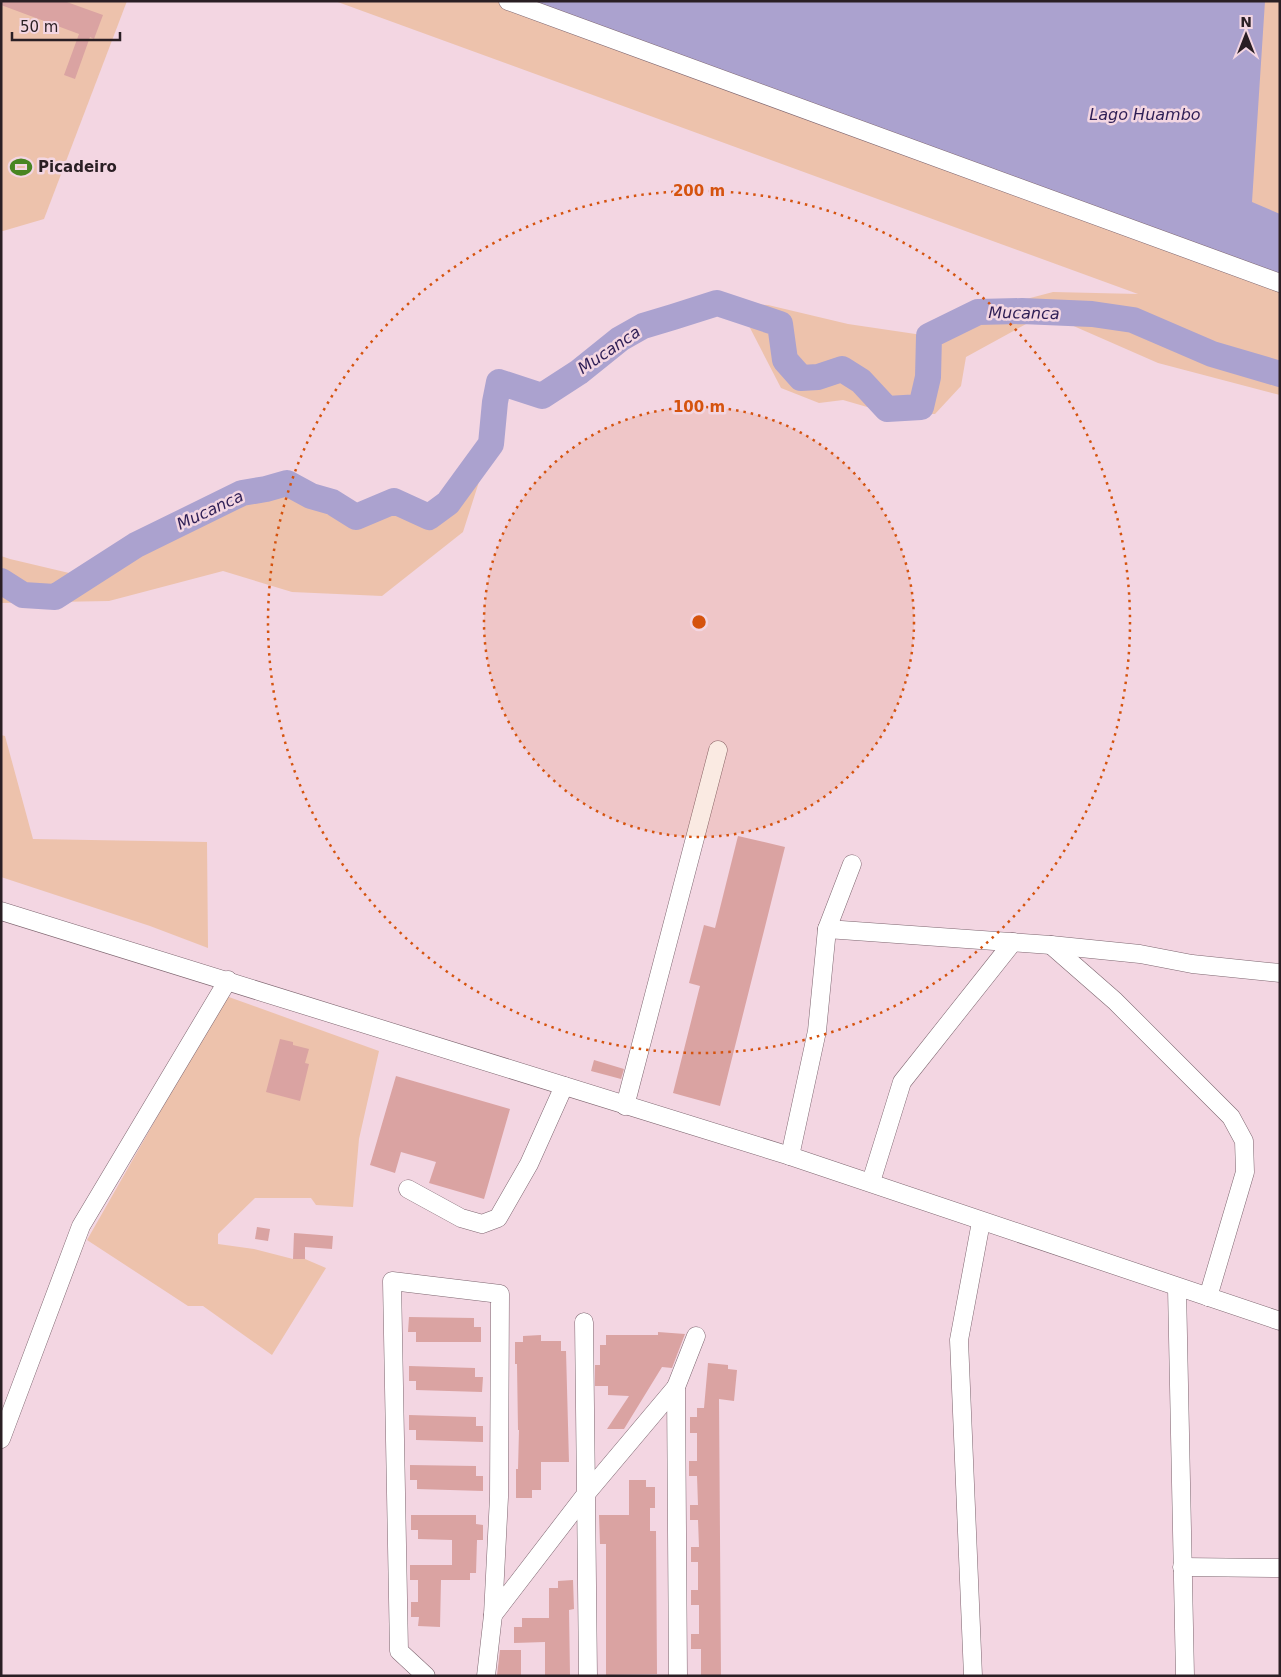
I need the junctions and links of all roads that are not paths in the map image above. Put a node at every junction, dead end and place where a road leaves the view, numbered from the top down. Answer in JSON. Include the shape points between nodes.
{"nodes":[{"id":1,"x":508,"y":1,"type":"edge"},
{"id":2,"x":1280,"y":283,"type":"edge"},
{"id":3,"x":718,"y":750,"type":"dead end"},
{"id":4,"x":852,"y":864,"type":"dead end"},
{"id":5,"x":1,"y":911,"type":"edge"},
{"id":6,"x":827,"y":929,"type":"junction"},
{"id":7,"x":1013,"y":942,"type":"junction"},
{"id":8,"x":1051,"y":945,"type":"junction"},
{"id":9,"x":1280,"y":973,"type":"edge"},
{"id":10,"x":228,"y":980,"type":"junction"},
{"id":11,"x":564,"y":1086,"type":"junction"},
{"id":12,"x":625,"y":1106,"type":"junction"},
{"id":13,"x":790,"y":1156,"type":"junction"},
{"id":14,"x":870,"y":1182,"type":"junction"},
{"id":15,"x":408,"y":1189,"type":"dead end"},
{"id":16,"x":981,"y":1222,"type":"junction"},
{"id":17,"x":1177,"y":1288,"type":"junction"},
{"id":18,"x":1208,"y":1297,"type":"junction"},
{"id":19,"x":1280,"y":1321,"type":"edge"},
{"id":20,"x":584,"y":1322,"type":"dead end"},
{"id":21,"x":696,"y":1336,"type":"dead end"},
{"id":22,"x":676,"y":1387,"type":"junction"},
{"id":23,"x":1,"y":1440,"type":"edge"},
{"id":24,"x":586,"y":1494,"type":"junction"},
{"id":25,"x":1182,"y":1567,"type":"junction"},
{"id":26,"x":1280,"y":1568,"type":"edge"},
{"id":27,"x":493,"y":1615,"type":"junction"},
{"id":28,"x":426,"y":1676,"type":"edge"},
{"id":29,"x":486,"y":1676,"type":"edge"},
{"id":30,"x":588,"y":1676,"type":"edge"},
{"id":31,"x":678,"y":1676,"type":"edge"},
{"id":32,"x":973,"y":1676,"type":"edge"},
{"id":33,"x":1185,"y":1676,"type":"edge"}],
"edges":[{"from":1,"to":2,"type":"street"},
{"from":3,"to":12,"type":"street"},
{"from":4,"to":6,"type":"street"},
{"from":5,"to":10,"type":"street"},
{"from":6,"to":7,"type":"street"},
{"from":6,"to":13,"type":"street","via":[[817,1031]]},
{"from":7,"to":8,"type":"street"},
{"from":7,"to":14,"type":"street","via":[[902,1082]]},
{"from":8,"to":9,"type":"street"},
{"from":8,"to":18,"type":"street","via":[[1115,1001],[1218,1104],[1244,1141],[1245,1172]]},
{"from":10,"to":11,"type":"street"},
{"from":10,"to":23,"type":"street","via":[[81,1226]]},
{"from":11,"to":12,"type":"street"},
{"from":11,"to":15,"type":"street","via":[[529,1164],[498,1218],[482,1224],[461,1218]]},
{"from":12,"to":13,"type":"street"},
{"from":13,"to":14,"type":"street"},
{"from":14,"to":16,"type":"street"},
{"from":16,"to":17,"type":"street"},
{"from":16,"to":32,"type":"street","via":[[959,1340]]},
{"from":17,"to":18,"type":"street"},
{"from":17,"to":25,"type":"street"},
{"from":18,"to":19,"type":"street"},
{"from":20,"to":24,"type":"street"},
{"from":21,"to":22,"type":"street"},
{"from":22,"to":24,"type":"street"},
{"from":22,"to":31,"type":"street"},
{"from":24,"to":27,"type":"street"},
{"from":24,"to":30,"type":"street"},
{"from":25,"to":26,"type":"street"},
{"from":25,"to":33,"type":"street"},
{"from":27,"to":28,"type":"street","via":[[499,1498],[500,1294],[392,1281],[399,1651]]},
{"from":27,"to":29,"type":"street"}]}
